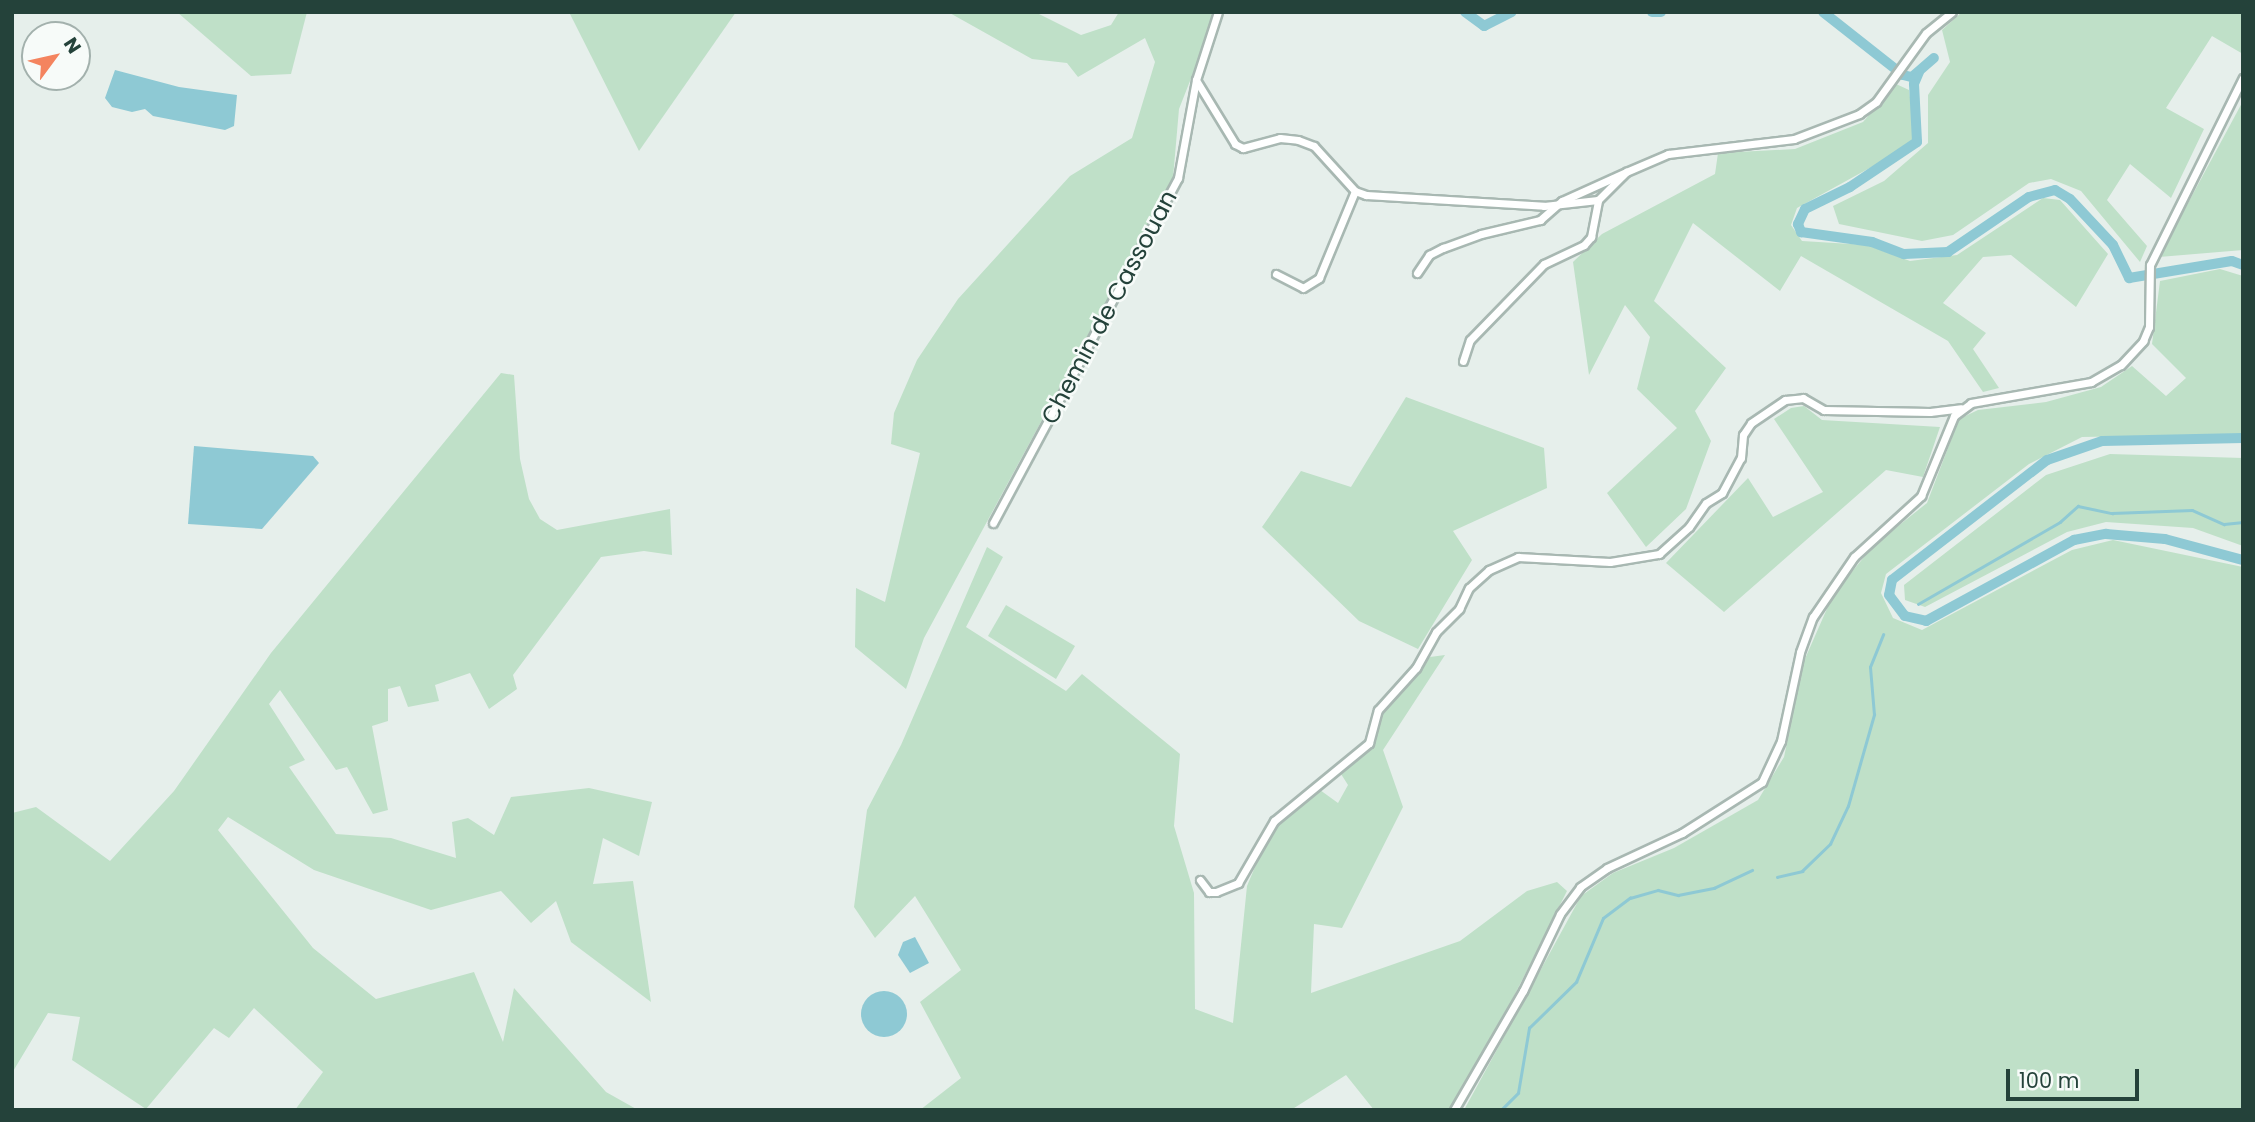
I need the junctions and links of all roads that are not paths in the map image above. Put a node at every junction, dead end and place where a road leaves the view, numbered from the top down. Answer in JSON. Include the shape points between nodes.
{"nodes":[{"id":1,"x":1218,"y":12,"type":"edge"},
{"id":2,"x":1952,"y":12,"type":"edge"},
{"id":3,"x":2243,"y":78,"type":"edge"},
{"id":4,"x":1196,"y":80,"type":"junction"},
{"id":5,"x":1626,"y":172,"type":"junction"},
{"id":6,"x":1355,"y":191,"type":"junction"},
{"id":7,"x":1598,"y":200,"type":"junction"},
{"id":8,"x":1562,"y":201,"type":"junction"},
{"id":9,"x":1417,"y":273,"type":"dead end"},
{"id":10,"x":1276,"y":274,"type":"dead end"},
{"id":11,"x":1463,"y":361,"type":"dead end"},
{"id":12,"x":1961,"y":408,"type":"junction"},
{"id":13,"x":993,"y":523,"type":"dead end"},
{"id":14,"x":1200,"y":880,"type":"dead end"},
{"id":15,"x":1454,"y":1110,"type":"edge"}],
"edges":[{"from":1,"to":4,"type":"street","name":"Chemin de Cassouan"},
{"from":2,"to":5,"type":"street","via":[[1926,33],[1876,102],[1859,114],[1811,135],[1677,152]]},
{"from":3,"to":12,"type":"street","via":[[2150,265],[2149,327],[2143,341],[2107,375],[2073,388]]},
{"from":4,"to":6,"type":"street","via":[[1235,145],[1242,148],[1280,138],[1314,146]]},
{"from":4,"to":13,"type":"street","name":"Chemin de Cassouan","via":[[1178,178]]},
{"from":5,"to":7,"type":"street"},
{"from":5,"to":8,"type":"street"},
{"from":6,"to":8,"type":"street","via":[[1527,208]]},
{"from":6,"to":10,"type":"street","via":[[1318,278],[1303,288]]},
{"from":7,"to":8,"type":"street"},
{"from":7,"to":11,"type":"street","via":[[1591,237],[1544,264],[1469,340]]},
{"from":8,"to":9,"type":"street","via":[[1540,220],[1480,234],[1436,252],[1418,266]]},
{"from":12,"to":14,"type":"street","via":[[1825,411],[1804,398],[1785,400],[1751,423],[1743,435],[1741,458],[1722,493],[1706,503],[1689,527],[1659,554],[1610,562],[1518,557],[1489,570],[1469,588],[1416,668],[1378,709],[1368,743],[1274,821],[1264,832],[1245,876],[1216,892],[1209,892]]},
{"from":12,"to":15,"type":"street","via":[[1921,496],[1854,557],[1813,617],[1800,652],[1781,741],[1762,782],[1682,833],[1607,868],[1580,887],[1560,914],[1523,991]]}]}
